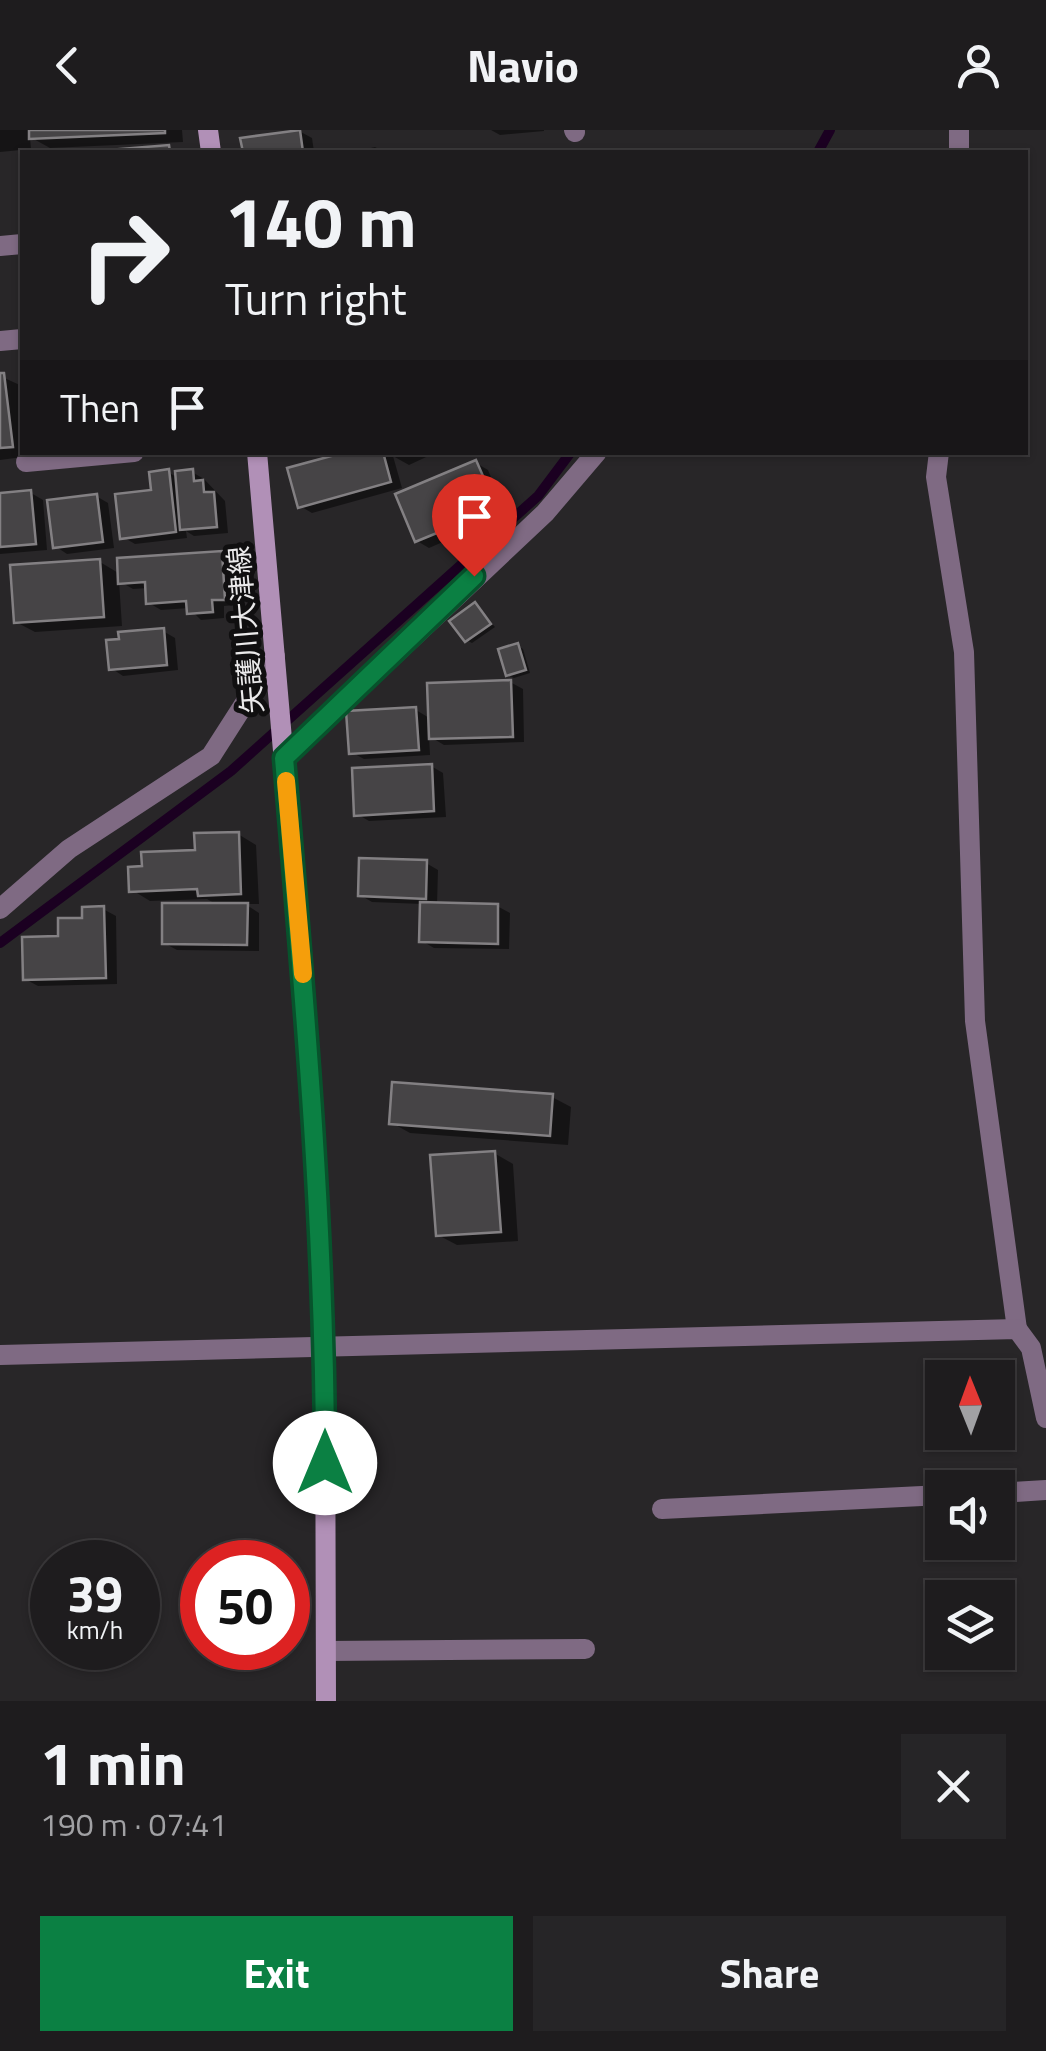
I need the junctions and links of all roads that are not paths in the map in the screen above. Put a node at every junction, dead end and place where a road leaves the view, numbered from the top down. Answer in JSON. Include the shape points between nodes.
{"nodes":[{"id":1,"x":102,"y":455,"type":"edge"},
{"id":2,"x":256,"y":455,"type":"edge"},
{"id":3,"x":594,"y":455,"type":"edge"},
{"id":4,"x":938,"y":455,"type":"edge"},
{"id":5,"x":26,"y":462,"type":"dead end"},
{"id":6,"x":275,"y":656,"type":"junction"},
{"id":7,"x":284,"y":758,"type":"junction"},
{"id":8,"x":0,"y":909,"type":"edge"},
{"id":9,"x":1017,"y":1329,"type":"junction"},
{"id":10,"x":325,"y":1350,"type":"junction"},
{"id":11,"x":0,"y":1355,"type":"edge"},
{"id":12,"x":1046,"y":1418,"type":"edge"},
{"id":13,"x":1046,"y":1490,"type":"edge"},
{"id":14,"x":1015,"y":1491,"type":"edge"},
{"id":15,"x":925,"y":1496,"type":"edge"},
{"id":16,"x":662,"y":1508,"type":"dead end"},
{"id":17,"x":585,"y":1649,"type":"dead end"},
{"id":18,"x":326,"y":1651,"type":"junction"},
{"id":19,"x":326,"y":1701,"type":"edge"}],
"edges":[{"from":1,"to":5,"type":"street"},
{"from":2,"to":6,"type":"main road","name":"矢護川大津線"},
{"from":3,"to":7,"type":"street","via":[[545,513]]},
{"from":4,"to":9,"type":"street","via":[[964,652],[976,1020]]},
{"from":6,"to":7,"type":"main road","name":"矢護川大津線"},
{"from":6,"to":8,"type":"street","via":[[211,756],[69,850]]},
{"from":7,"to":10,"type":"main road","name":"矢護川大津線"},
{"from":9,"to":10,"type":"street"},
{"from":9,"to":12,"type":"street","via":[[1031,1348]]},
{"from":10,"to":11,"type":"street"},
{"from":10,"to":18,"type":"main road","name":"矢護川大津線"},
{"from":13,"to":14,"type":"street"},
{"from":15,"to":16,"type":"street"},
{"from":17,"to":18,"type":"street"},
{"from":18,"to":19,"type":"main road","name":"矢護川大津線"}]}
